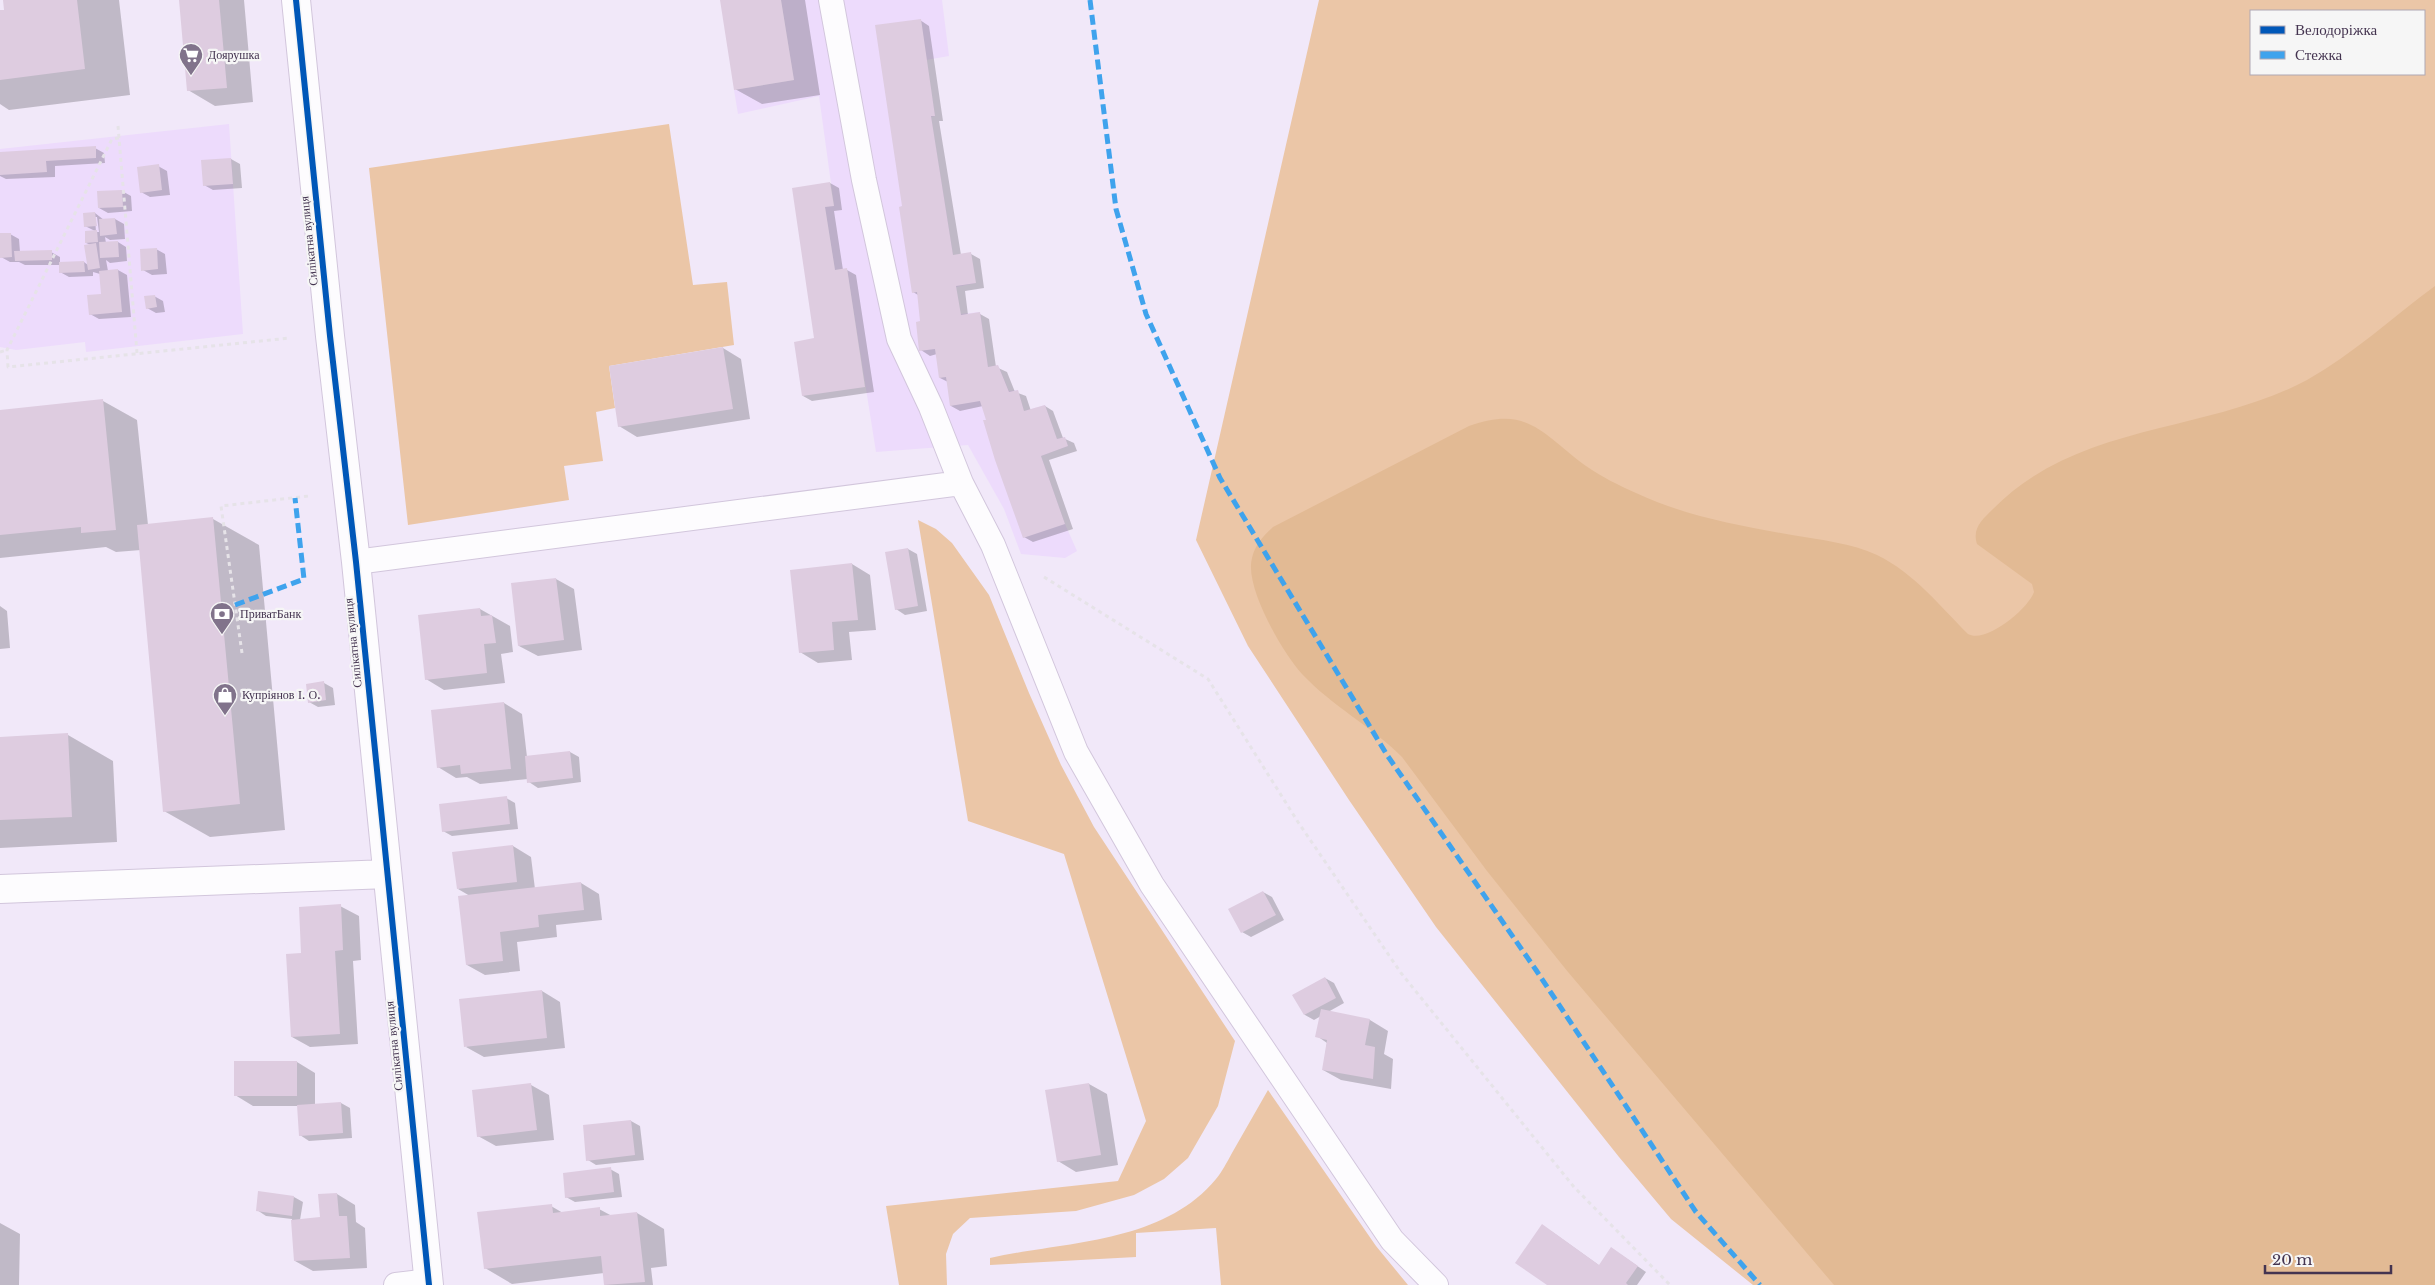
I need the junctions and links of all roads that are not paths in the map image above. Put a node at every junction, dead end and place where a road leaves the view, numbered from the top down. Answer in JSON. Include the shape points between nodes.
{"nodes":[{"id":1,"x":296,"y":0,"type":"edge"},
{"id":2,"x":831,"y":0,"type":"edge"},
{"id":3,"x":960,"y":483,"type":"junction"},
{"id":4,"x":356,"y":562,"type":"junction"},
{"id":5,"x":388,"y":874,"type":"junction"},
{"id":6,"x":0,"y":889,"type":"edge"},
{"id":7,"x":429,"y":1283,"type":"edge"},
{"id":8,"x":396,"y":1285,"type":"edge"},
{"id":9,"x":1436,"y":1285,"type":"edge"}],
"edges":[{"from":1,"to":4,"type":"street","name":"Силікатна вулиця"},
{"from":2,"to":3,"type":"lane","via":[[864,180],[899,339],[931,406]]},
{"from":3,"to":4,"type":"lane"},
{"from":3,"to":9,"type":"lane","via":[[993,545],[1076,752],[1152,885],[1392,1240]]},
{"from":4,"to":5,"type":"street","name":"Силікатна вулиця"},
{"from":5,"to":6,"type":"street"},
{"from":5,"to":7,"type":"street","name":"Силікатна вулиця"},
{"from":7,"to":8,"type":"lane"}]}
